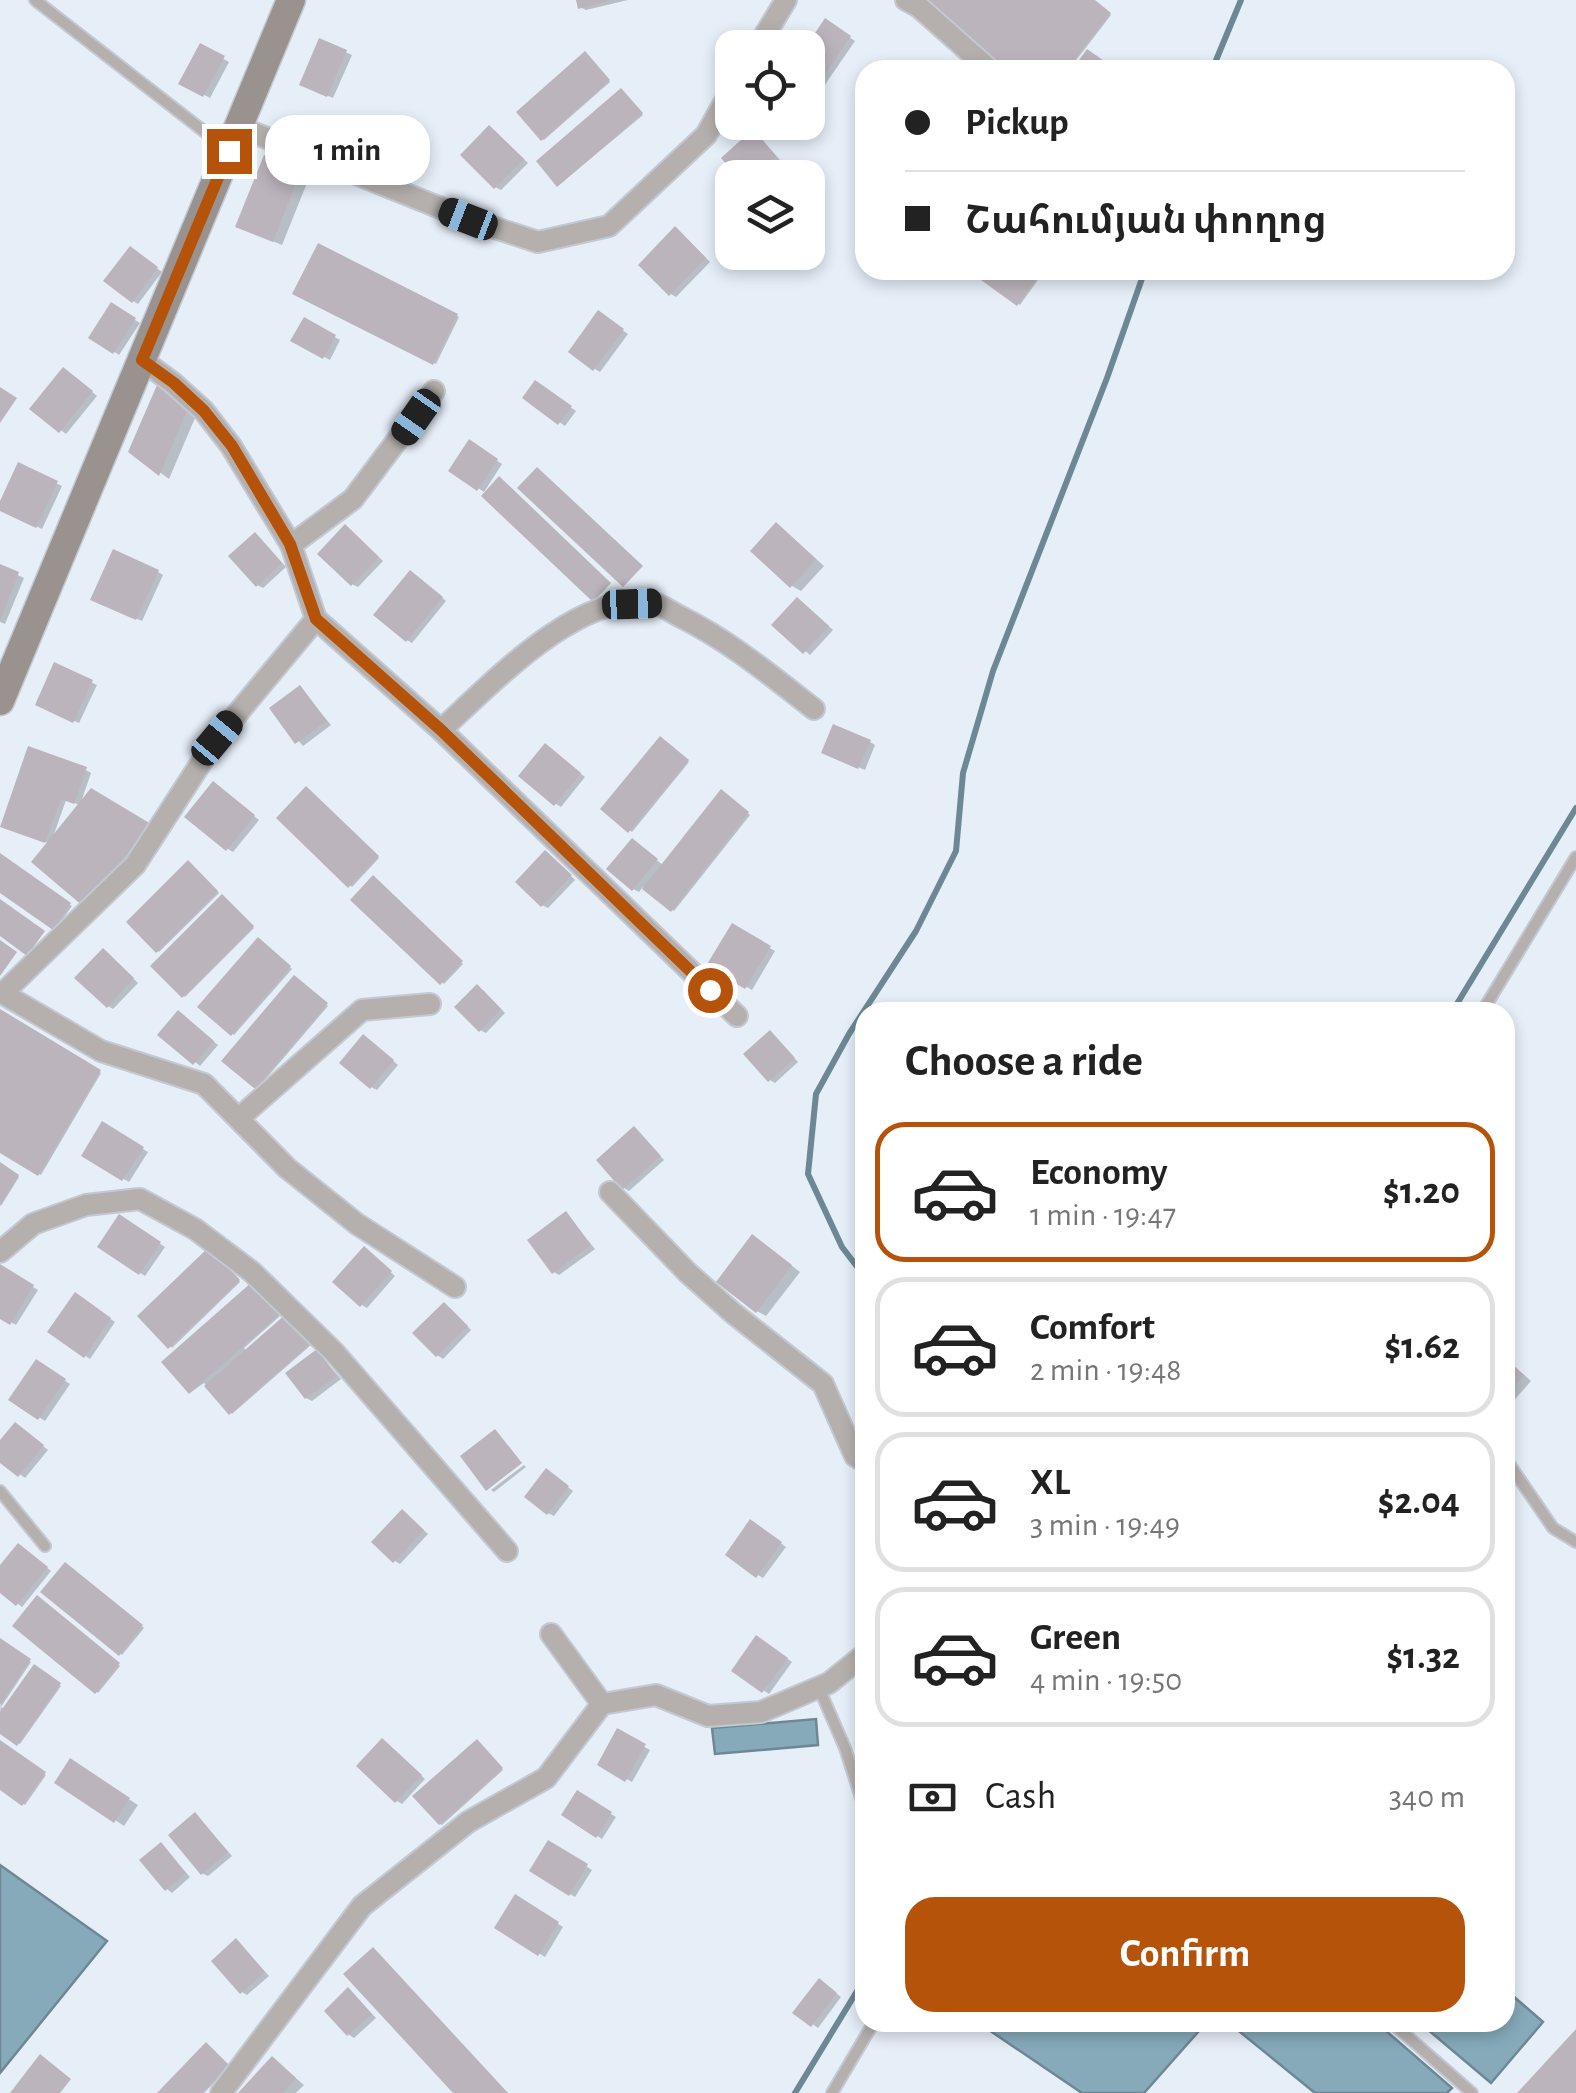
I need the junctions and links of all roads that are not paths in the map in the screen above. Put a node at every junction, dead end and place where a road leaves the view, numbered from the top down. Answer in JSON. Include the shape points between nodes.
{"nodes":[{"id":1,"x":35,"y":0,"type":"edge"},
{"id":2,"x":292,"y":0,"type":"edge"},
{"id":3,"x":786,"y":0,"type":"edge"},
{"id":4,"x":906,"y":0,"type":"edge"},
{"id":5,"x":768,"y":30,"type":"edge"},
{"id":6,"x":979,"y":60,"type":"edge"},
{"id":7,"x":715,"y":119,"type":"edge"},
{"id":8,"x":234,"y":139,"type":"junction"},
{"id":9,"x":142,"y":360,"type":"junction"},
{"id":10,"x":434,"y":391,"type":"dead end"},
{"id":11,"x":290,"y":544,"type":"junction"},
{"id":12,"x":316,"y":619,"type":"junction"},
{"id":13,"x":0,"y":702,"type":"edge"},
{"id":14,"x":814,"y":710,"type":"dead end"},
{"id":15,"x":441,"y":730,"type":"junction"},
{"id":16,"x":1576,"y":858,"type":"edge"},
{"id":17,"x":1,"y":992,"type":"edge"},
{"id":18,"x":1488,"y":1002,"type":"edge"},
{"id":19,"x":430,"y":1004,"type":"dead end"},
{"id":20,"x":737,"y":1016,"type":"dead end"},
{"id":21,"x":239,"y":1118,"type":"junction"},
{"id":22,"x":610,"y":1192,"type":"dead end"},
{"id":23,"x":0,"y":1252,"type":"edge"},
{"id":24,"x":455,"y":1286,"type":"dead end"},
{"id":25,"x":855,"y":1456,"type":"edge"},
{"id":26,"x":1515,"y":1473,"type":"edge"},
{"id":27,"x":0,"y":1491,"type":"edge"},
{"id":28,"x":1576,"y":1542,"type":"edge"},
{"id":29,"x":45,"y":1546,"type":"dead end"},
{"id":30,"x":507,"y":1552,"type":"dead end"},
{"id":31,"x":550,"y":1634,"type":"dead end"},
{"id":32,"x":855,"y":1661,"type":"edge"},
{"id":33,"x":819,"y":1688,"type":"junction"},
{"id":34,"x":602,"y":1704,"type":"junction"},
{"id":35,"x":855,"y":1779,"type":"edge"},
{"id":36,"x":868,"y":2032,"type":"edge"},
{"id":37,"x":1402,"y":2032,"type":"edge"},
{"id":38,"x":221,"y":2093,"type":"edge"},
{"id":39,"x":832,"y":2093,"type":"edge"},
{"id":40,"x":1472,"y":2093,"type":"edge"}],
"edges":[{"from":1,"to":8,"type":"lane"},
{"from":2,"to":8,"type":"main road"},
{"from":3,"to":5,"type":"street"},
{"from":4,"to":6,"type":"street"},
{"from":7,"to":8,"type":"street","via":[[609,226],[538,242]]},
{"from":8,"to":9,"type":"main road"},
{"from":9,"to":11,"type":"street","via":[[204,411]]},
{"from":9,"to":13,"type":"main road"},
{"from":10,"to":11,"type":"street","via":[[353,499]]},
{"from":11,"to":12,"type":"street"},
{"from":12,"to":15,"type":"street"},
{"from":12,"to":17,"type":"street","via":[[217,738],[135,865]]},
{"from":14,"to":15,"type":"street","via":[[722,637],[654,603],[611,605],[563,626]]},
{"from":15,"to":20,"type":"street"},
{"from":16,"to":18,"type":"lane"},
{"from":17,"to":21,"type":"street","via":[[102,1052],[204,1084]]},
{"from":19,"to":21,"type":"street","via":[[362,1010]]},
{"from":21,"to":24,"type":"street","via":[[287,1168],[357,1224]]},
{"from":22,"to":25,"type":"street","via":[[710,1292],[823,1384]]},
{"from":23,"to":30,"type":"street","via":[[34,1224],[86,1204],[140,1200],[196,1229],[252,1272],[334,1352]]},
{"from":26,"to":28,"type":"lane","via":[[1553,1528]]},
{"from":27,"to":29,"type":"lane"},
{"from":31,"to":34,"type":"street"},
{"from":32,"to":33,"type":"street"},
{"from":33,"to":34,"type":"street","via":[[762,1712],[708,1716],[656,1695]]},
{"from":33,"to":35,"type":"lane"},
{"from":34,"to":38,"type":"street","via":[[546,1778],[468,1822],[362,1906]]},
{"from":36,"to":39,"type":"lane"},
{"from":37,"to":40,"type":"lane"}]}
